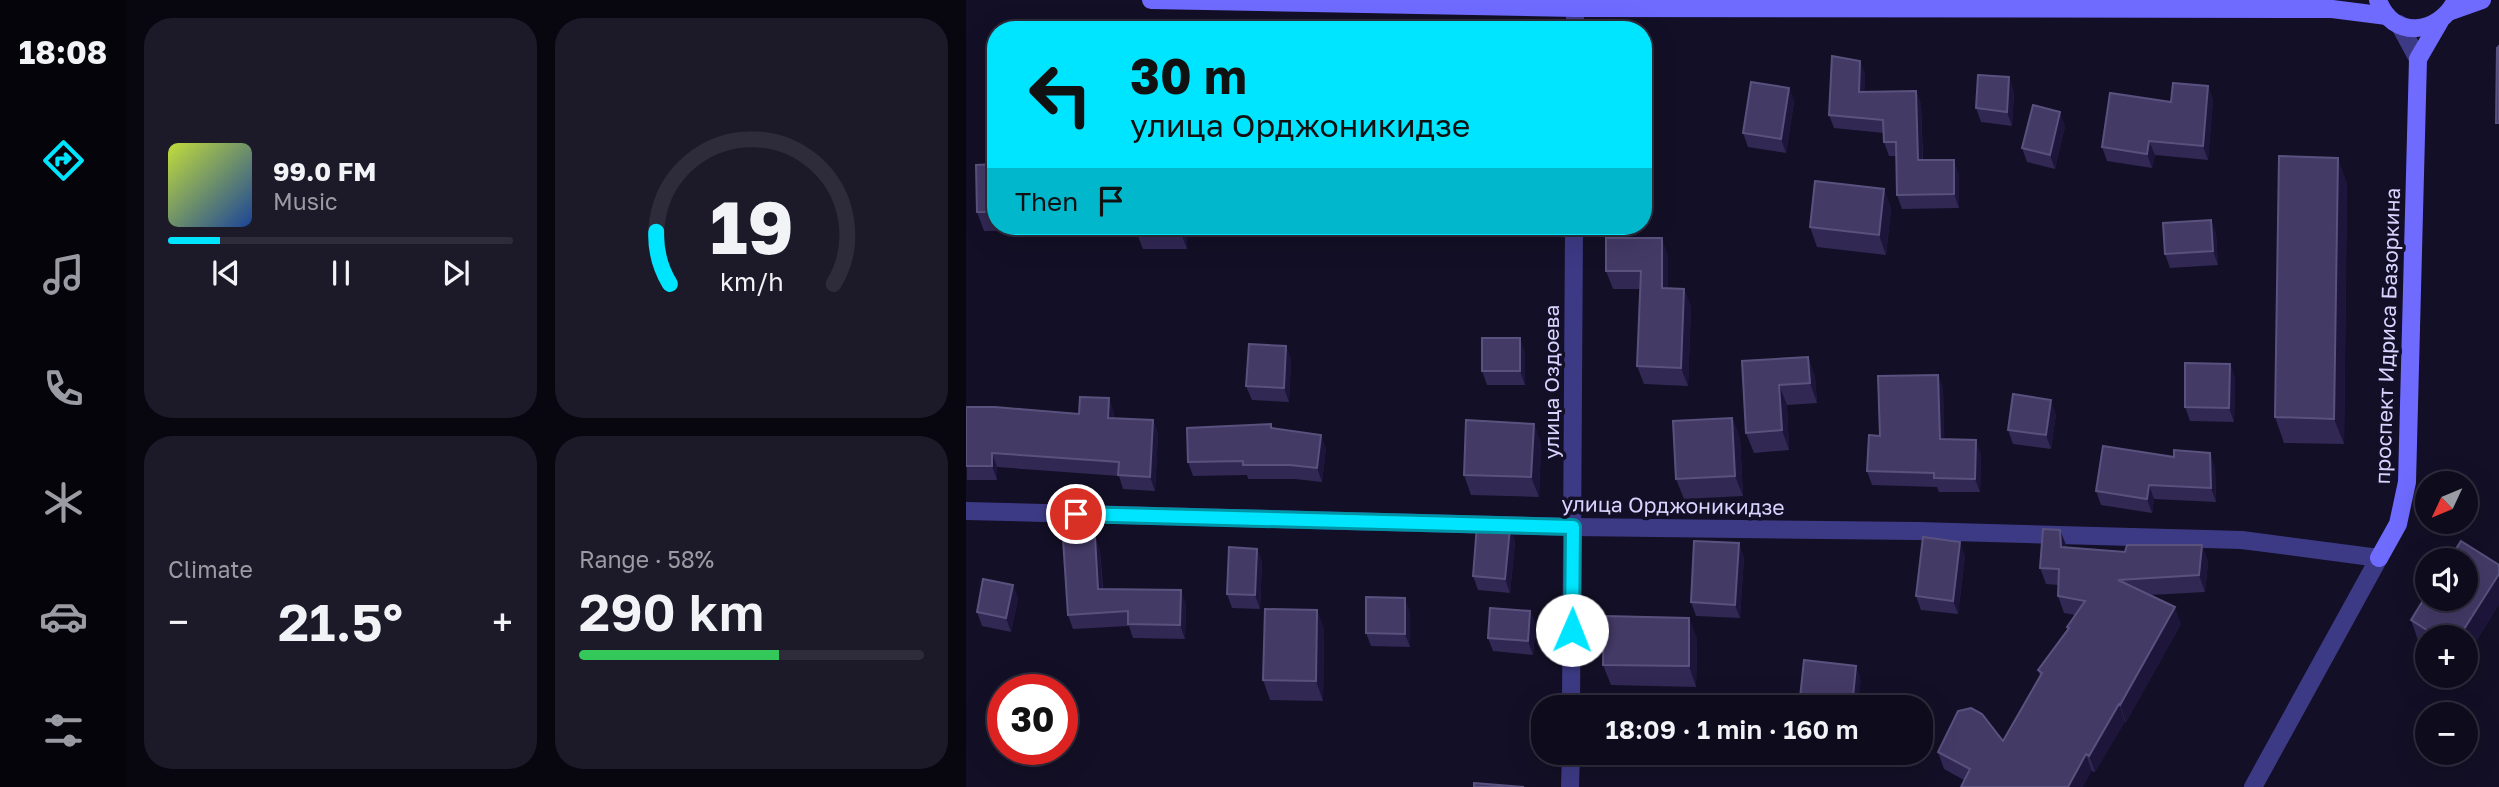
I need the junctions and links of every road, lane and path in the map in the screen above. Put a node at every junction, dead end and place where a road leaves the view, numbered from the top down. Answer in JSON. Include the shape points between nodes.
{"nodes":[{"id":1,"x":1150,"y":0,"type":"edge"},
{"id":2,"x":2378,"y":0,"type":"edge"},
{"id":3,"x":2482,"y":0,"type":"edge"},
{"id":4,"x":1575,"y":4,"type":"edge"},
{"id":5,"x":2449,"y":11,"type":"edge"},
{"id":6,"x":2393,"y":20,"type":"junction"},
{"id":7,"x":2418,"y":59,"type":"junction"},
{"id":8,"x":1574,"y":235,"type":"edge"},
{"id":9,"x":966,"y":511,"type":"edge"},
{"id":10,"x":1573,"y":527,"type":"junction"},
{"id":11,"x":2379,"y":558,"type":"junction"},
{"id":12,"x":1571,"y":695,"type":"edge"},
{"id":13,"x":1571,"y":765,"type":"edge"},
{"id":14,"x":1570,"y":787,"type":"edge"},
{"id":15,"x":2253,"y":787,"type":"edge"}],
"edges":[{"from":1,"to":4,"type":"main road"},
{"from":2,"to":6,"type":"main road"},
{"from":3,"to":5,"type":"main road"},
{"from":4,"to":6,"type":"main road","via":[[2332,9]]},
{"from":5,"to":6,"type":"main road","via":[[2427,27],[2413,28]]},
{"from":5,"to":7,"type":"main road","name":"проспект Идриса Базоркина"},
{"from":6,"to":7,"type":"street","name":"проспект Идриса Базоркина"},
{"from":7,"to":11,"type":"main road","name":"проспект Идриса Базоркина","via":[[2407,482],[2398,524]]},
{"from":8,"to":10,"type":"street","name":"улица Оздоева"},
{"from":9,"to":10,"type":"street","name":"улица Орджоникидзе"},
{"from":10,"to":11,"type":"street","name":"улица Орджоникидзе","via":[[2242,540]]},
{"from":10,"to":12,"type":"street","name":"улица Оздоева"},
{"from":11,"to":15,"type":"street","name":"проспект Идриса Базоркина"},
{"from":13,"to":14,"type":"street"}]}
